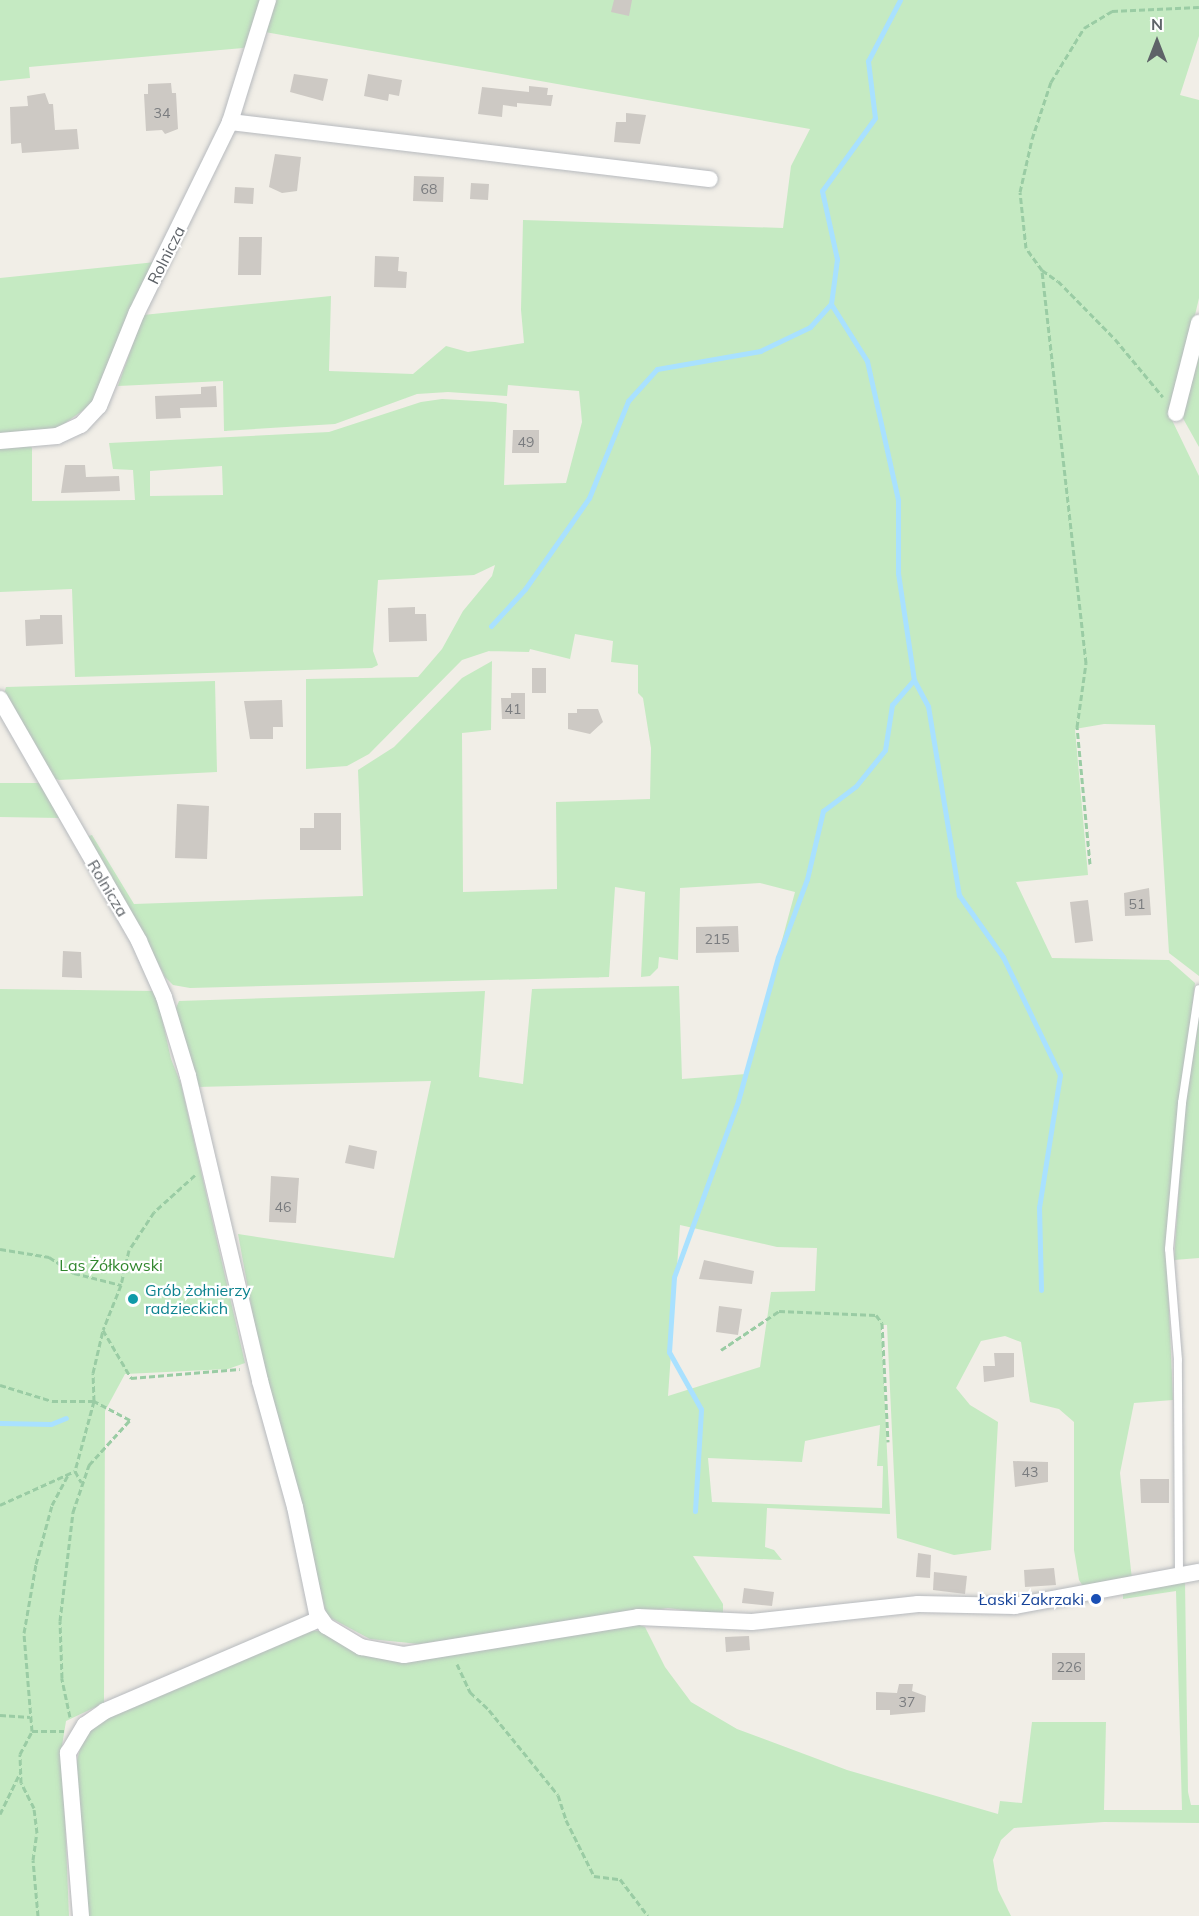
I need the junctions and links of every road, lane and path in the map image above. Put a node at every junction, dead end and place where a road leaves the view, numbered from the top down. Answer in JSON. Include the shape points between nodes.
{"nodes":[{"id":1,"x":268,"y":0,"type":"edge"},
{"id":2,"x":1199,"y":7,"type":"edge"},
{"id":3,"x":230,"y":122,"type":"junction"},
{"id":4,"x":710,"y":179,"type":"dead end"},
{"id":5,"x":1042,"y":270,"type":"junction"},
{"id":6,"x":1199,"y":323,"type":"edge"},
{"id":7,"x":1176,"y":413,"type":"joint"},
{"id":8,"x":0,"y":441,"type":"edge"},
{"id":9,"x":0,"y":699,"type":"edge"},
{"id":10,"x":1090,"y":864,"type":"dead end"},
{"id":11,"x":1199,"y":989,"type":"edge"},
{"id":12,"x":209,"y":1166,"type":"junction"},
{"id":13,"x":0,"y":1249,"type":"edge"},
{"id":14,"x":121,"y":1285,"type":"junction"},
{"id":15,"x":103,"y":1330,"type":"junction"},
{"id":16,"x":721,"y":1350,"type":"dead end"},
{"id":17,"x":256,"y":1366,"type":"junction"},
{"id":18,"x":0,"y":1385,"type":"edge"},
{"id":19,"x":94,"y":1401,"type":"junction"},
{"id":20,"x":888,"y":1442,"type":"dead end"},
{"id":21,"x":75,"y":1471,"type":"junction"},
{"id":22,"x":69,"y":1473,"type":"junction"},
{"id":23,"x":81,"y":1482,"type":"junction"},
{"id":24,"x":0,"y":1505,"type":"edge"},
{"id":25,"x":1199,"y":1572,"type":"edge"},
{"id":26,"x":1179,"y":1576,"type":"junction"},
{"id":27,"x":320,"y":1619,"type":"junction"},
{"id":28,"x":445,"y":1651,"type":"junction"},
{"id":29,"x":0,"y":1715,"type":"edge"},
{"id":30,"x":30,"y":1718,"type":"junction"},
{"id":31,"x":32,"y":1731,"type":"junction"},
{"id":32,"x":81,"y":1732,"type":"junction"},
{"id":33,"x":21,"y":1772,"type":"junction"},
{"id":34,"x":0,"y":1814,"type":"edge"},
{"id":35,"x":38,"y":1916,"type":"edge"},
{"id":36,"x":81,"y":1916,"type":"edge"},
{"id":37,"x":648,"y":1916,"type":"edge"}],
"edges":[{"from":1,"to":3,"type":"street","name":"Rolnicza"},
{"from":2,"to":5,"type":"path","via":[[1112,11],[1099,16],[1074,39],[1051,82],[1020,192],[1026,248]]},
{"from":3,"to":4,"type":"street"},
{"from":3,"to":8,"type":"street","name":"Rolnicza","via":[[137,312],[99,406],[81,425],[57,436]]},
{"from":5,"to":7,"type":"path","via":[[1115,339]]},
{"from":5,"to":10,"type":"path","via":[[1086,663],[1077,727]]},
{"from":6,"to":7,"type":"street"},
{"from":9,"to":12,"type":"street","name":"Rolnicza","via":[[139,941],[164,997]]},
{"from":11,"to":26,"type":"lane","via":[[1182,1103],[1169,1249],[1178,1360]]},
{"from":12,"to":14,"type":"path","via":[[154,1212],[129,1250]]},
{"from":12,"to":17,"type":"street","name":"Rolnicza"},
{"from":13,"to":14,"type":"path","via":[[49,1257],[74,1273]]},
{"from":14,"to":15,"type":"path"},
{"from":15,"to":17,"type":"path","via":[[131,1378]]},
{"from":15,"to":19,"type":"path","via":[[93,1373]]},
{"from":16,"to":20,"type":"path","via":[[779,1311],[876,1315],[882,1323]]},
{"from":17,"to":27,"type":"street","name":"Rolnicza"},
{"from":18,"to":19,"type":"path","via":[[52,1401]]},
{"from":19,"to":21,"type":"path"},
{"from":19,"to":23,"type":"path","via":[[130,1420],[97,1453]]},
{"from":21,"to":22,"type":"path"},
{"from":21,"to":23,"type":"path"},
{"from":22,"to":24,"type":"path"},
{"from":22,"to":30,"type":"path","via":[[52,1505],[36,1564],[24,1633]]},
{"from":23,"to":32,"type":"path","via":[[73,1512],[60,1621],[65,1695],[72,1726]]},
{"from":25,"to":26,"type":"street"},
{"from":26,"to":28,"type":"street","via":[[1015,1606],[918,1604],[752,1622],[638,1617]]},
{"from":27,"to":28,"type":"street","via":[[345,1639],[377,1652],[404,1655]]},
{"from":27,"to":32,"type":"street","via":[[105,1711]]},
{"from":28,"to":37,"type":"path","via":[[460,1667],[470,1692],[558,1795],[594,1875],[620,1879]]},
{"from":29,"to":30,"type":"path"},
{"from":30,"to":31,"type":"path"},
{"from":31,"to":32,"type":"path"},
{"from":31,"to":33,"type":"path","via":[[20,1754]]},
{"from":32,"to":36,"type":"street","via":[[68,1753]]},
{"from":33,"to":34,"type":"path"},
{"from":33,"to":35,"type":"path","via":[[21,1783],[34,1808],[37,1833],[33,1860]]}]}
